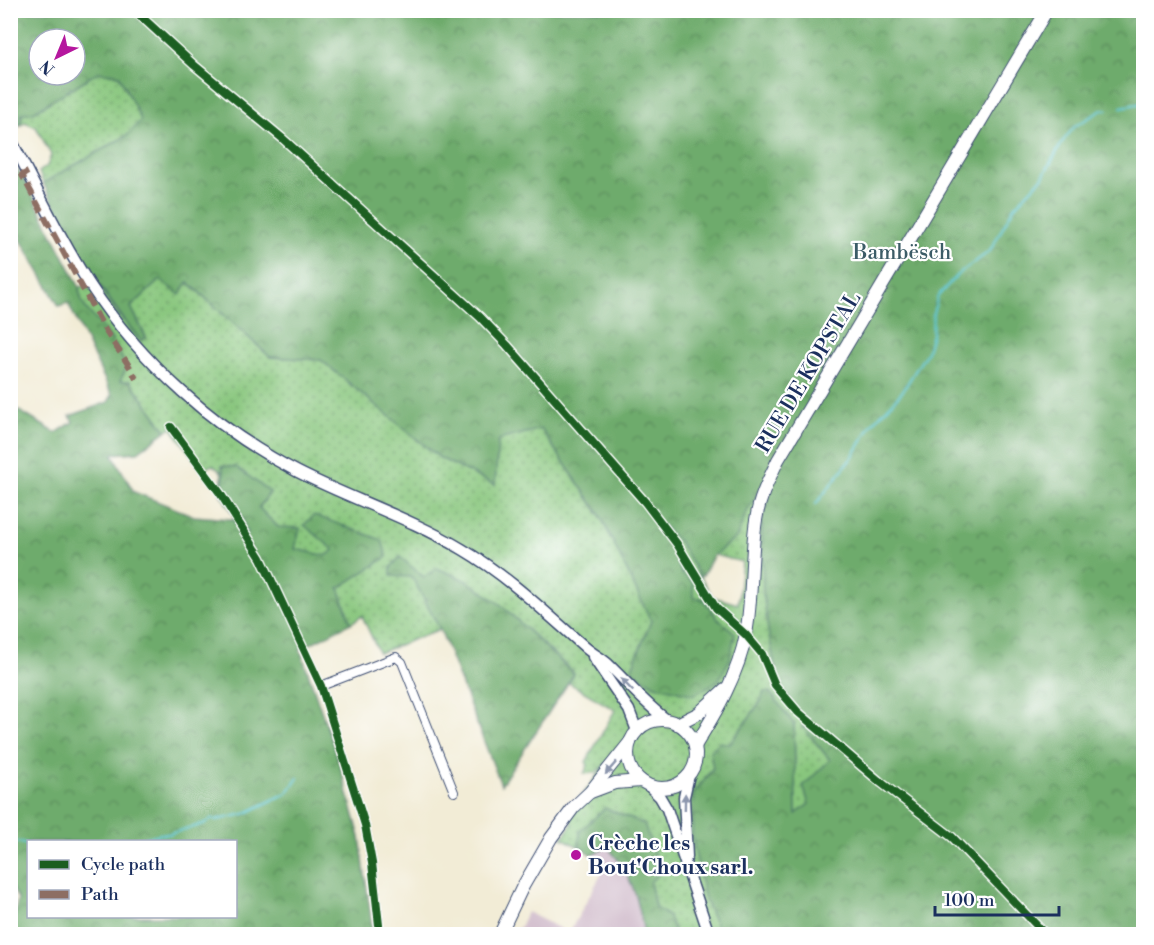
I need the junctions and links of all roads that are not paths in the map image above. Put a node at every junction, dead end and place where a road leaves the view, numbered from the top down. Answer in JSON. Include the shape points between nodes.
{"nodes":[{"id":1,"x":1047,"y":10,"type":"edge"},
{"id":2,"x":10,"y":138,"type":"edge"},
{"id":3,"x":171,"y":427,"type":"dead end"},
{"id":4,"x":588,"y":649,"type":"junction"},
{"id":5,"x":321,"y":686,"type":"junction"},
{"id":6,"x":728,"y":686,"type":"junction"},
{"id":7,"x":672,"y":722,"type":"junction"},
{"id":8,"x":633,"y":737,"type":"junction"},
{"id":9,"x":695,"y":746,"type":"junction"},
{"id":10,"x":689,"y":775,"type":"junction"},
{"id":11,"x":645,"y":784,"type":"junction"},
{"id":12,"x":454,"y":792,"type":"dead end"},
{"id":13,"x":590,"y":792,"type":"junction"},
{"id":14,"x":689,"y":872,"type":"junction"},
{"id":15,"x":380,"y":934,"type":"edge"},
{"id":16,"x":500,"y":934,"type":"edge"},
{"id":17,"x":709,"y":934,"type":"edge"}],
"edges":[{"from":1,"to":6,"type":"main road","name":"RUE DE KOPSTAL","via":[[769,477],[756,518],[746,635]]},
{"from":2,"to":4,"type":"main road","via":[[73,257],[111,315],[194,402],[288,467],[462,549],[508,580]]},
{"from":3,"to":5,"type":"street","via":[[220,493],[261,558]]},
{"from":7,"to":4,"type":"main road","one_way":true,"via":[[645,703]]},
{"from":4,"to":8,"type":"main road","via":[[629,710]]},
{"from":5,"to":12,"type":"street","via":[[396,657],[402,662]]},
{"from":5,"to":15,"type":"street","via":[[365,825]]},
{"from":6,"to":7,"type":"main road","name":"RUE DE KOPSTAL","via":[[699,713]]},
{"from":6,"to":9,"type":"main road","name":"RUE DE KOPSTAL"},
{"from":7,"to":8,"type":"main road","via":[[650,722]]},
{"from":7,"to":9,"type":"main road","via":[[692,737]]},
{"from":8,"to":11,"type":"main road","via":[[629,764]]},
{"from":8,"to":13,"type":"main road","one_way":true},
{"from":9,"to":10,"type":"main road","via":[[696,756]]},
{"from":10,"to":11,"type":"main road","via":[[675,786],[658,788]]},
{"from":14,"to":10,"type":"main road","one_way":true,"via":[[684,796]]},
{"from":11,"to":13,"type":"main road","via":[[615,783]]},
{"from":11,"to":14,"type":"main road","via":[[667,809]]},
{"from":13,"to":16,"type":"main road","via":[[551,838]]},
{"from":14,"to":17,"type":"main road"}]}
